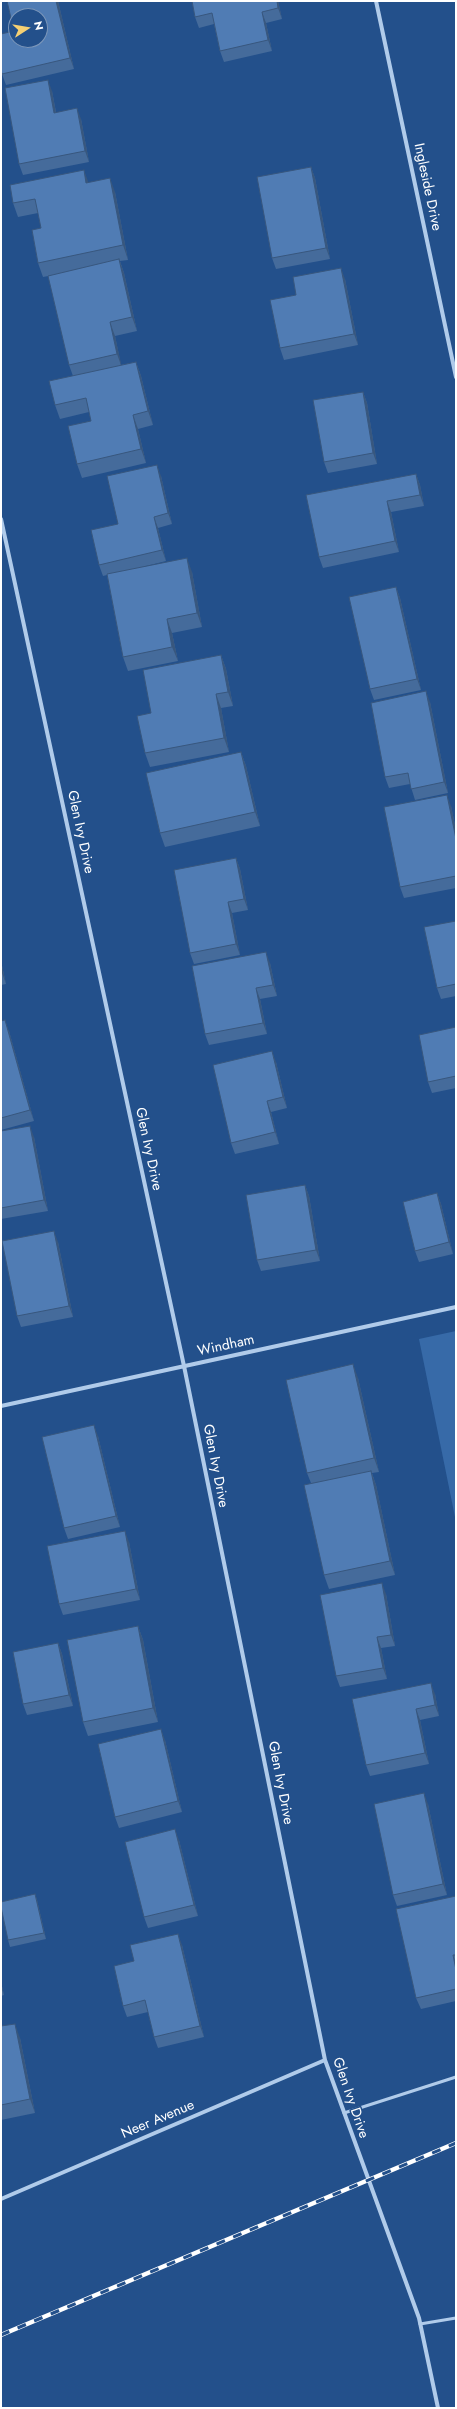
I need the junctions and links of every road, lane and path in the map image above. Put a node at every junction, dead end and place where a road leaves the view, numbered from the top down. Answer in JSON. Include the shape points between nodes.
{"nodes":[{"id":1,"x":376,"y":1,"type":"edge"},
{"id":2,"x":456,"y":377,"type":"edge"},
{"id":3,"x":1,"y":519,"type":"edge"},
{"id":4,"x":456,"y":1307,"type":"edge"},
{"id":5,"x":184,"y":1366,"type":"junction"},
{"id":6,"x":1,"y":1406,"type":"edge"},
{"id":7,"x":325,"y":2060,"type":"junction"},
{"id":8,"x":456,"y":2077,"type":"edge"},
{"id":9,"x":343,"y":2114,"type":"junction"},
{"id":10,"x":1,"y":2199,"type":"edge"},
{"id":11,"x":456,"y":2318,"type":"edge"},
{"id":12,"x":420,"y":2324,"type":"junction"},
{"id":13,"x":438,"y":2408,"type":"edge"}],
"edges":[{"from":1,"to":2,"type":"street","name":"Ingleside Drive"},
{"from":3,"to":5,"type":"street","name":"Glen Ivy Drive"},
{"from":4,"to":5,"type":"street","name":"Windham"},
{"from":5,"to":6,"type":"street","name":"Windham"},
{"from":5,"to":7,"type":"street","name":"Glen Ivy Drive"},
{"from":7,"to":9,"type":"street","name":"Glen Ivy Drive"},
{"from":7,"to":10,"type":"street","name":"Neer Avenue"},
{"from":8,"to":9,"type":"lane"},
{"from":9,"to":12,"type":"street","name":"Glen Ivy Drive","via":[[395,2248]]},
{"from":11,"to":12,"type":"lane"},
{"from":12,"to":13,"type":"street","name":"Glen Ivy Drive"}]}
